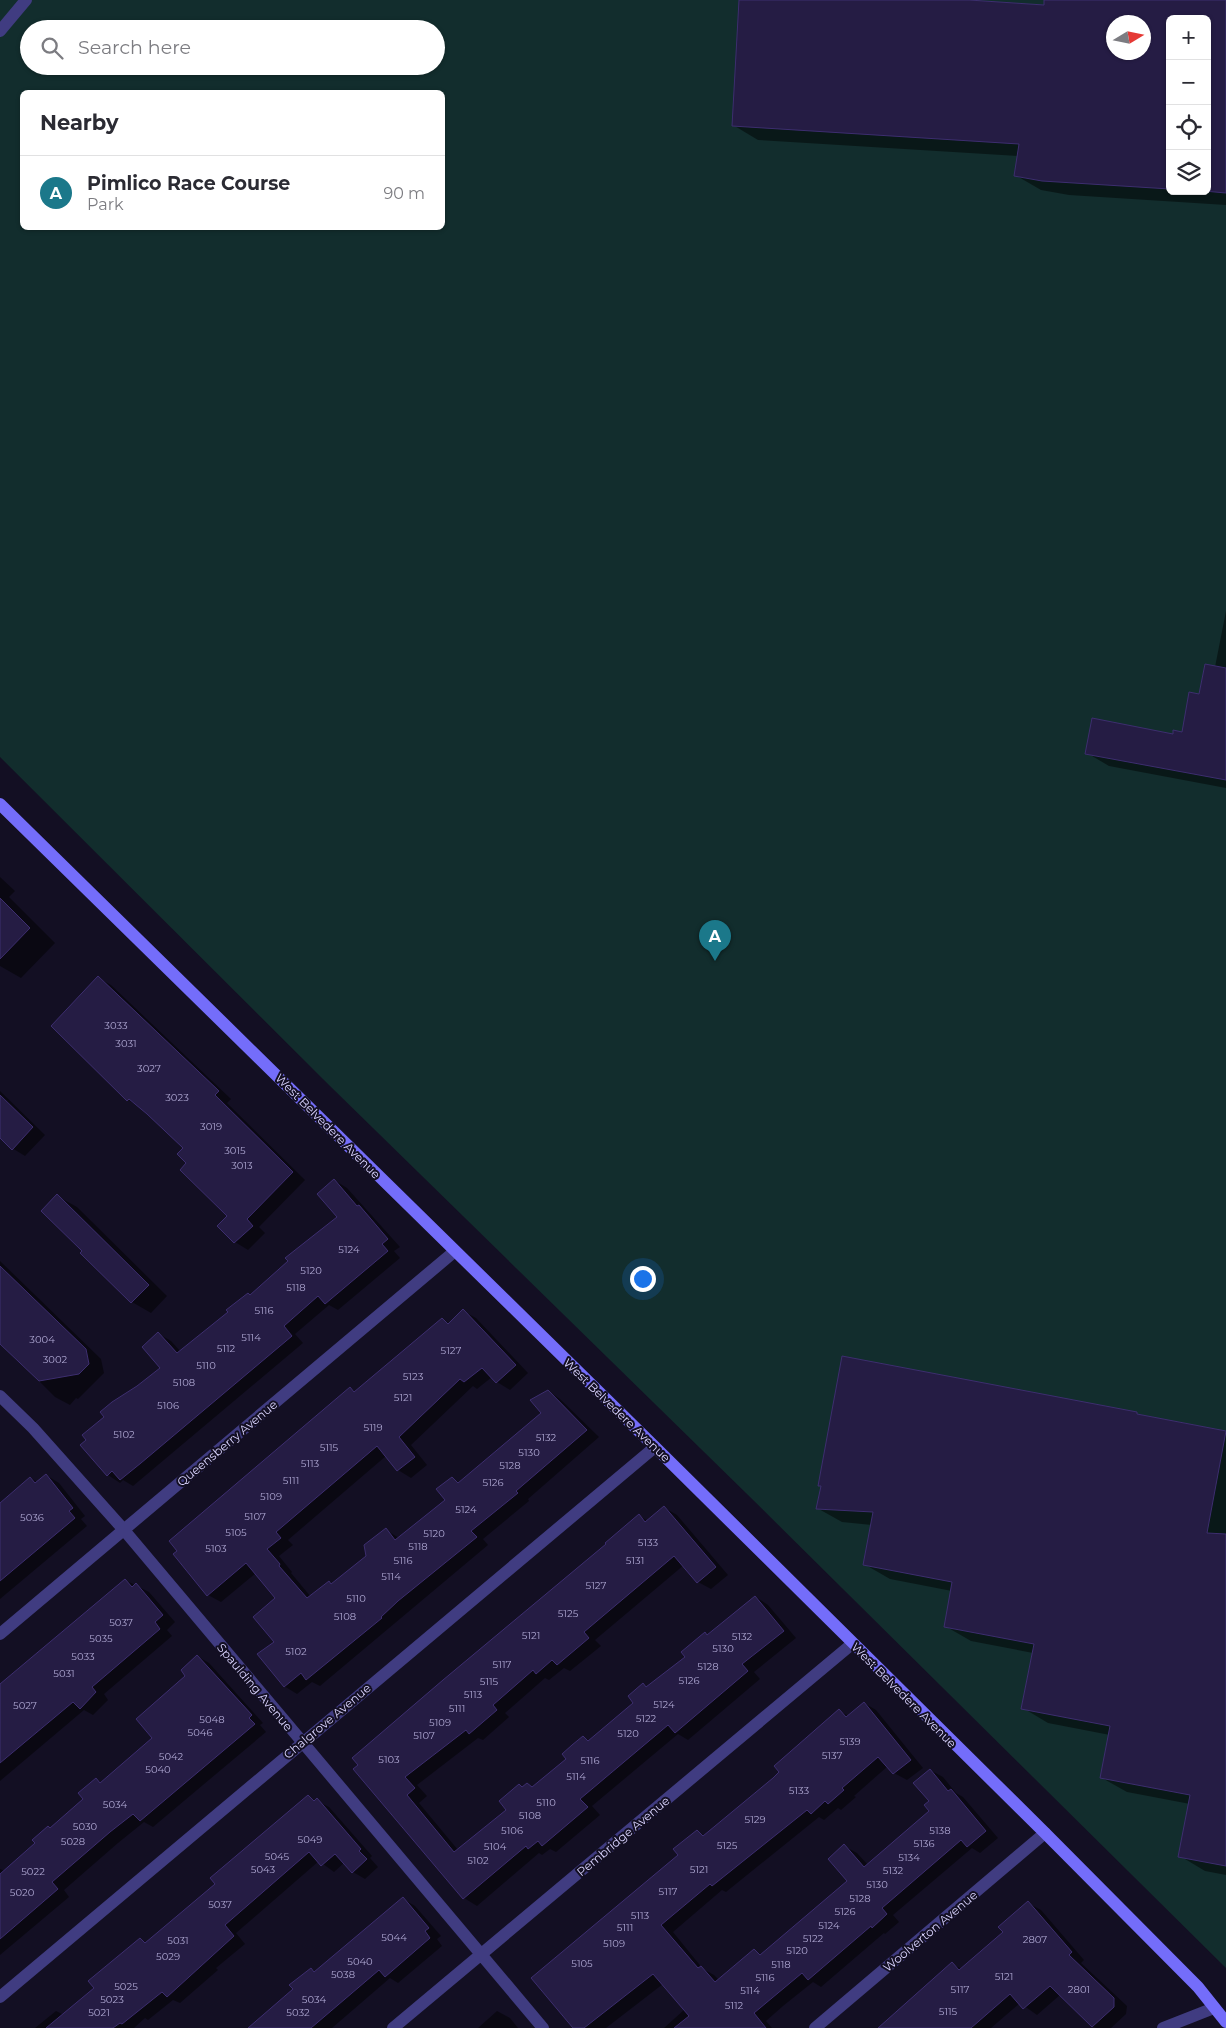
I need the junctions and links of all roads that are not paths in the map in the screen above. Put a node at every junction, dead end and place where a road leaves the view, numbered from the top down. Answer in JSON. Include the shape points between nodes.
{"nodes":[{"id":1,"x":26,"y":0,"type":"edge"},
{"id":2,"x":0,"y":31,"type":"edge"},
{"id":3,"x":0,"y":804,"type":"edge"},
{"id":4,"x":455,"y":1251,"type":"junction"},
{"id":5,"x":0,"y":1396,"type":"edge"},
{"id":6,"x":655,"y":1447,"type":"junction"},
{"id":7,"x":124,"y":1530,"type":"junction"},
{"id":8,"x":0,"y":1634,"type":"edge"},
{"id":9,"x":852,"y":1644,"type":"junction"},
{"id":10,"x":302,"y":1743,"type":"junction"},
{"id":11,"x":1045,"y":1833,"type":"junction"},
{"id":12,"x":481,"y":1954,"type":"junction"},
{"id":13,"x":0,"y":1997,"type":"edge"},
{"id":14,"x":1214,"y":2008,"type":"junction"},
{"id":15,"x":1226,"y":2021,"type":"edge"},
{"id":16,"x":393,"y":2028,"type":"edge"},
{"id":17,"x":543,"y":2028,"type":"edge"},
{"id":18,"x":815,"y":2028,"type":"edge"},
{"id":19,"x":1163,"y":2028,"type":"edge"}],
"edges":[{"from":1,"to":2,"type":"street"},
{"from":3,"to":4,"type":"main road","name":"West Belvedere Avenue"},
{"from":4,"to":6,"type":"main road","name":"West Belvedere Avenue"},
{"from":4,"to":7,"type":"street","name":"Queensberry Avenue"},
{"from":5,"to":7,"type":"street","name":"Spaulding Avenue"},
{"from":6,"to":9,"type":"main road","name":"West Belvedere Avenue"},
{"from":6,"to":10,"type":"street","name":"Chalgrove Avenue"},
{"from":7,"to":8,"type":"street","name":"Queensberry Avenue"},
{"from":7,"to":10,"type":"street","name":"Spaulding Avenue"},
{"from":9,"to":11,"type":"main road","name":"West Belvedere Avenue"},
{"from":9,"to":12,"type":"street","name":"Pembridge Avenue"},
{"from":10,"to":12,"type":"street","name":"Spaulding Avenue"},
{"from":10,"to":13,"type":"street","name":"Chalgrove Avenue"},
{"from":11,"to":14,"type":"main road","name":"West Belvedere Avenue","via":[[1198,1987]]},
{"from":11,"to":18,"type":"street","name":"Woolverton Avenue"},
{"from":12,"to":16,"type":"street","name":"Pembridge Avenue"},
{"from":12,"to":17,"type":"street","name":"Spaulding Avenue"},
{"from":14,"to":15,"type":"main road","name":"West Belvedere Avenue"},
{"from":14,"to":19,"type":"street"}]}
